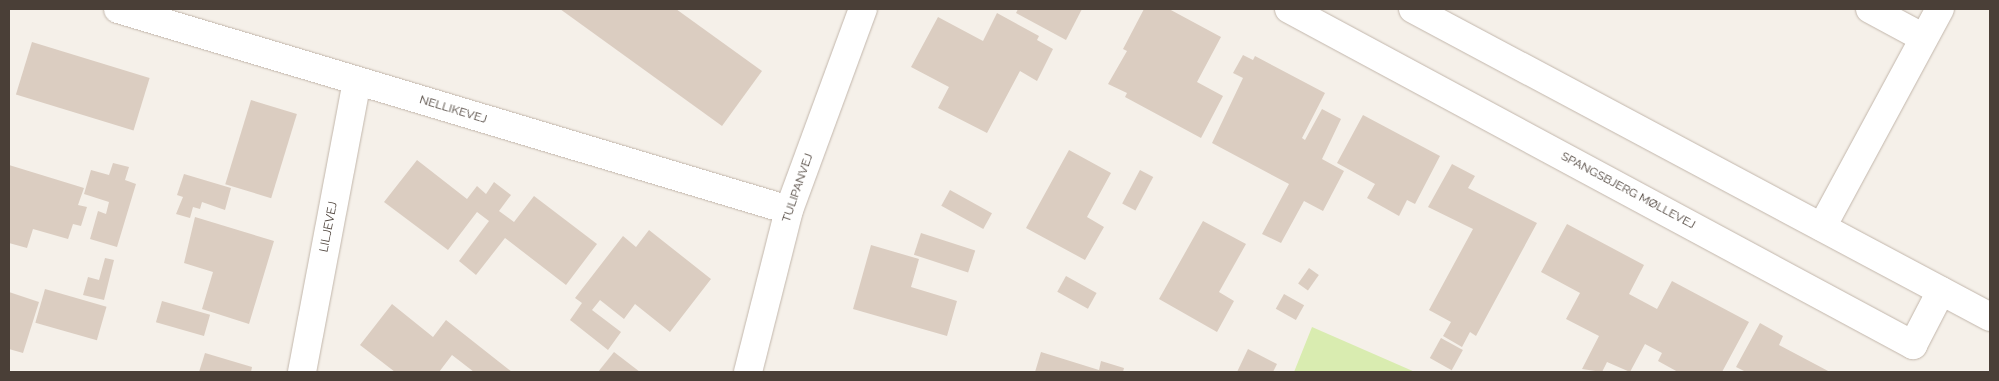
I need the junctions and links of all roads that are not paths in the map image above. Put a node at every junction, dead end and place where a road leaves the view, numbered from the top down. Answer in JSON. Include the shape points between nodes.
{"nodes":[{"id":1,"x":118,"y":9,"type":"edge"},
{"id":2,"x":864,"y":9,"type":"edge"},
{"id":3,"x":1289,"y":9,"type":"edge"},
{"id":4,"x":1413,"y":9,"type":"edge"},
{"id":5,"x":1870,"y":9,"type":"edge"},
{"id":6,"x":1940,"y":9,"type":"edge"},
{"id":7,"x":1924,"y":38,"type":"junction"},
{"id":8,"x":357,"y":81,"type":"junction"},
{"id":9,"x":789,"y":210,"type":"junction"},
{"id":10,"x":1822,"y":227,"type":"junction"},
{"id":11,"x":1941,"y":291,"type":"junction"},
{"id":12,"x":1990,"y":317,"type":"edge"},
{"id":13,"x":302,"y":372,"type":"edge"},
{"id":14,"x":748,"y":372,"type":"edge"}],
"edges":[{"from":1,"to":8,"type":"street","name":"NELLIKEVEJ"},
{"from":2,"to":9,"type":"street","name":"TULIPANVEJ"},
{"from":3,"to":11,"type":"street","name":"SPANGSBJERG MØLLEVEJ","via":[[1913,345]]},
{"from":4,"to":10,"type":"street"},
{"from":5,"to":7,"type":"street"},
{"from":6,"to":7,"type":"street"},
{"from":7,"to":10,"type":"street"},
{"from":8,"to":9,"type":"street","name":"NELLIKEVEJ"},
{"from":8,"to":13,"type":"street","name":"LILJEVEJ"},
{"from":9,"to":14,"type":"street","name":"TULIPANVEJ"},
{"from":10,"to":11,"type":"street"},
{"from":11,"to":12,"type":"street"}]}
